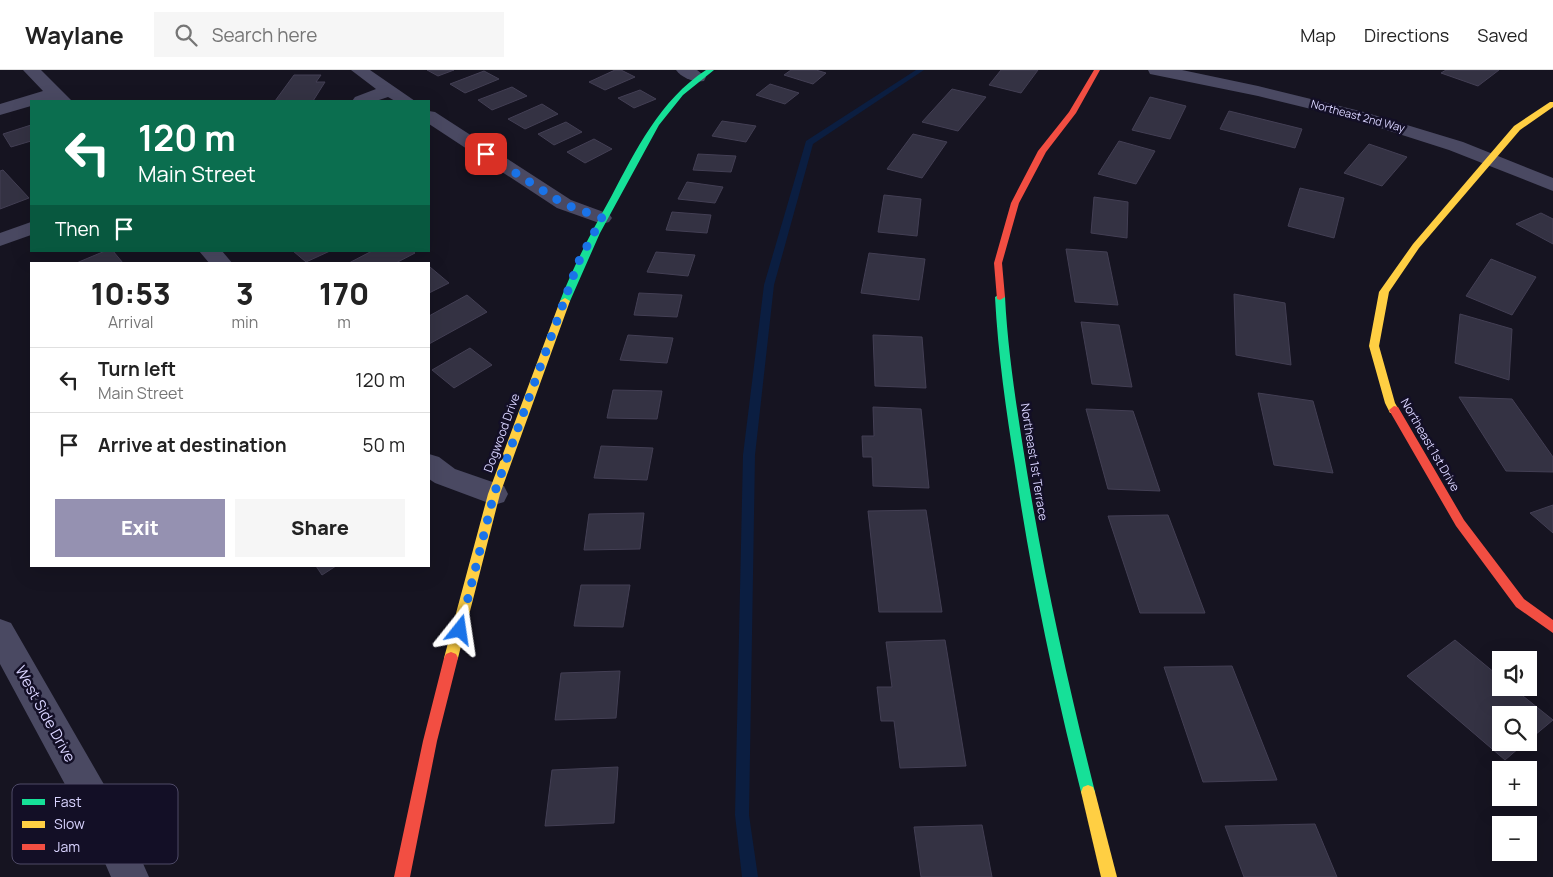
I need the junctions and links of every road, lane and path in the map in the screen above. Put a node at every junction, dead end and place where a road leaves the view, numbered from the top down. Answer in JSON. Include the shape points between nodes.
{"nodes":[{"id":1,"x":31,"y":70,"type":"edge"},
{"id":2,"x":359,"y":70,"type":"edge"},
{"id":3,"x":1097,"y":70,"type":"edge"},
{"id":4,"x":1156,"y":70,"type":"edge"},
{"id":5,"x":698,"y":72,"type":"edge"},
{"id":6,"x":1229,"y":77,"type":"edge"},
{"id":7,"x":390,"y":90,"type":"junction"},
{"id":8,"x":58,"y":97,"type":"edge"},
{"id":9,"x":45,"y":100,"type":"edge"},
{"id":10,"x":363,"y":100,"type":"edge"},
{"id":11,"x":405,"y":100,"type":"edge"},
{"id":12,"x":30,"y":103,"type":"edge"},
{"id":13,"x":1553,"y":104,"type":"edge"},
{"id":14,"x":0,"y":110,"type":"edge"},
{"id":15,"x":430,"y":117,"type":"edge"},
{"id":16,"x":1493,"y":158,"type":"junction"},
{"id":17,"x":1553,"y":184,"type":"edge"},
{"id":18,"x":602,"y":218,"type":"junction"},
{"id":19,"x":30,"y":228,"type":"edge"},
{"id":20,"x":0,"y":240,"type":"edge"},
{"id":21,"x":211,"y":252,"type":"edge"},
{"id":22,"x":220,"y":262,"type":"edge"},
{"id":23,"x":430,"y":465,"type":"edge"},
{"id":24,"x":494,"y":494,"type":"junction"},
{"id":25,"x":1553,"y":627,"type":"edge"},
{"id":26,"x":0,"y":633,"type":"edge"},
{"id":27,"x":84,"y":784,"type":"edge"},
{"id":28,"x":124,"y":864,"type":"edge"},
{"id":29,"x":130,"y":877,"type":"edge"},
{"id":30,"x":402,"y":877,"type":"edge"},
{"id":31,"x":1109,"y":877,"type":"edge"}],
"edges":[{"from":1,"to":8,"type":"street"},
{"from":2,"to":7,"type":"street"},
{"from":3,"to":31,"type":"street","name":"Northeast 1st Terrace","via":[[1072,113],[1042,151],[1015,203],[998,263],[1002,350],[1033,552],[1063,692]]},
{"from":4,"to":6,"type":"street","name":"Northeast 2nd Way"},
{"from":5,"to":18,"type":"street","name":"Dogwood Drive","via":[[667,109]]},
{"from":6,"to":16,"type":"street","name":"Northeast 2nd Way"},
{"from":7,"to":10,"type":"street"},
{"from":7,"to":11,"type":"street"},
{"from":8,"to":9,"type":"street"},
{"from":12,"to":14,"type":"street"},
{"from":13,"to":16,"type":"street","name":"Northeast 1st Drive","via":[[1517,128]]},
{"from":15,"to":18,"type":"street","via":[[564,204]]},
{"from":16,"to":17,"type":"street","name":"Northeast 2nd Way"},
{"from":16,"to":25,"type":"street","name":"Northeast 1st Drive","via":[[1416,246],[1384,292],[1374,346],[1390,403],[1460,523],[1520,604]]},
{"from":18,"to":24,"type":"street","name":"Dogwood Drive","via":[[578,263]]},
{"from":19,"to":20,"type":"street"},
{"from":21,"to":22,"type":"street"},
{"from":23,"to":24,"type":"street","via":[[445,476]]},
{"from":24,"to":30,"type":"street","name":"Dogwood Drive","via":[[430,741]]},
{"from":26,"to":27,"type":"street","name":"West Side Drive"},
{"from":28,"to":29,"type":"street","name":"West Side Drive"}]}
